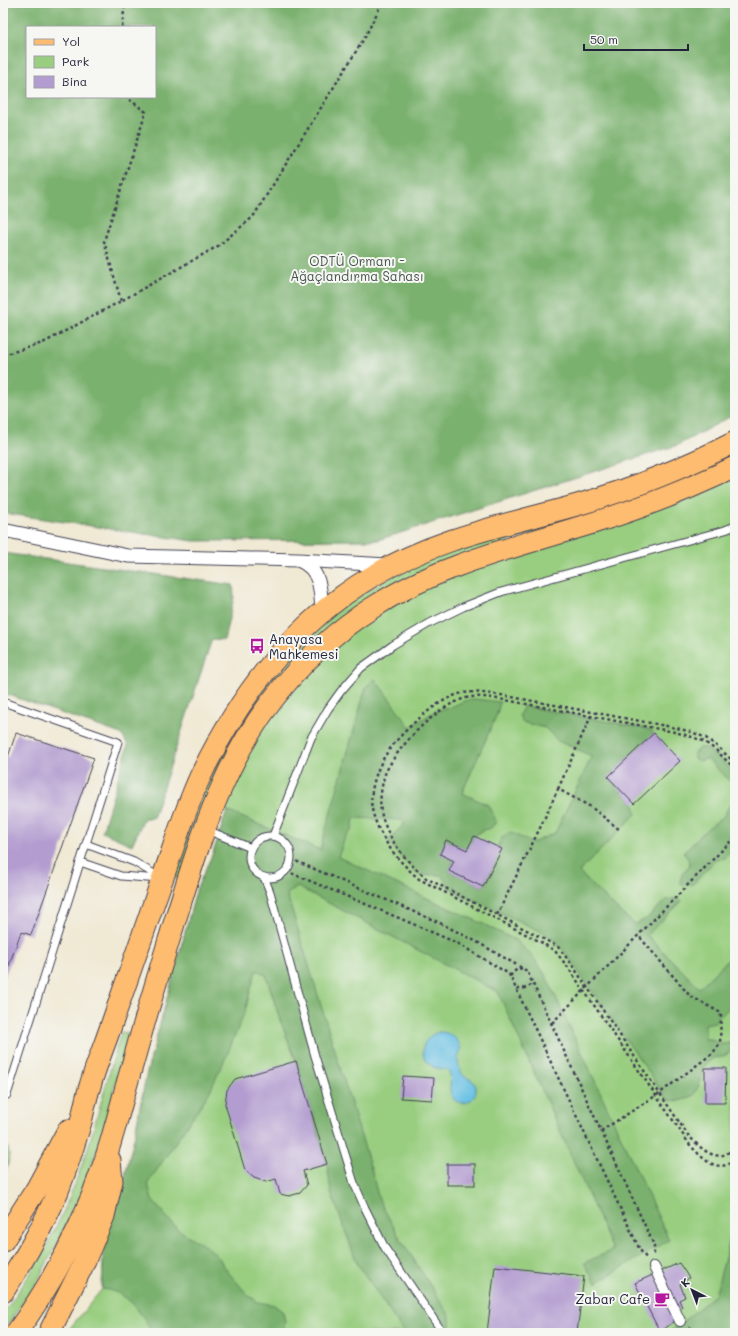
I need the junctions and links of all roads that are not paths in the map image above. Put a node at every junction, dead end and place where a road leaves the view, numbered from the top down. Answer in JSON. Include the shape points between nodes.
{"nodes":[{"id":1,"x":735,"y":442,"type":"edge"},
{"id":2,"x":735,"y":467,"type":"edge"},
{"id":3,"x":735,"y":526,"type":"edge"},
{"id":4,"x":3,"y":530,"type":"edge"},
{"id":5,"x":298,"y":560,"type":"junction"},
{"id":6,"x":392,"y":566,"type":"junction"},
{"id":7,"x":322,"y":613,"type":"junction"},
{"id":8,"x":3,"y":702,"type":"edge"},
{"id":9,"x":204,"y":829,"type":"junction"},
{"id":10,"x":273,"y":836,"type":"junction"},
{"id":11,"x":86,"y":844,"type":"junction"},
{"id":12,"x":250,"y":848,"type":"junction"},
{"id":13,"x":80,"y":862,"type":"junction"},
{"id":14,"x":266,"y":878,"type":"junction"},
{"id":15,"x":163,"y":880,"type":"junction"},
{"id":16,"x":185,"y":887,"type":"junction"},
{"id":17,"x":90,"y":1087,"type":"junction"},
{"id":18,"x":3,"y":1094,"type":"edge"},
{"id":19,"x":108,"y":1151,"type":"junction"},
{"id":20,"x":3,"y":1241,"type":"edge"},
{"id":21,"x":654,"y":1267,"type":"road end"},
{"id":22,"x":3,"y":1292,"type":"edge"},
{"id":23,"x":680,"y":1321,"type":"dead end"},
{"id":24,"x":16,"y":1333,"type":"edge"},
{"id":25,"x":49,"y":1333,"type":"edge"},
{"id":26,"x":443,"y":1333,"type":"edge"}],
"edges":[{"from":1,"to":6,"type":"main road","via":[[688,465],[635,486],[465,535]]},
{"from":2,"to":9,"type":"main road","via":[[640,507],[444,570],[371,608],[314,654],[276,696],[234,761]]},
{"from":3,"to":10,"type":"lane","via":[[501,592],[436,620],[392,645],[361,668],[328,709],[311,738]]},
{"from":4,"to":5,"type":"street","via":[[128,556]]},
{"from":5,"to":6,"type":"street"},
{"from":5,"to":7,"type":"street","via":[[307,564],[317,578]]},
{"from":6,"to":7,"type":"main road","via":[[364,582]]},
{"from":7,"to":15,"type":"main road","via":[[286,646],[263,673],[229,725],[193,794]]},
{"from":8,"to":11,"type":"lane","via":[[118,742]]},
{"from":9,"to":12,"type":"lane"},
{"from":9,"to":16,"type":"main road"},
{"from":10,"to":12,"type":"lane","via":[[260,838]]},
{"from":10,"to":14,"type":"lane","via":[[286,844],[291,858],[286,871],[278,876]]},
{"from":11,"to":13,"type":"lane"},
{"from":11,"to":15,"type":"lane","via":[[134,862]]},
{"from":12,"to":14,"type":"lane","via":[[248,855],[252,869]]},
{"from":13,"to":15,"type":"lane","via":[[121,876]]},
{"from":13,"to":18,"type":"lane","via":[[7,1095]]},
{"from":14,"to":26,"type":"lane","via":[[315,1056],[354,1183],[385,1248]]},
{"from":15,"to":16,"type":"main road"},
{"from":15,"to":17,"type":"main road"},
{"from":16,"to":19,"type":"main road"},
{"from":17,"to":20,"type":"main road","via":[[37,1188]]},
{"from":17,"to":22,"type":"main road","via":[[58,1191],[42,1227]]},
{"from":19,"to":24,"type":"main road","via":[[74,1239],[36,1305]]},
{"from":19,"to":25,"type":"main road","via":[[112,1180],[104,1216]]},
{"from":21,"to":23,"type":"street"}]}
